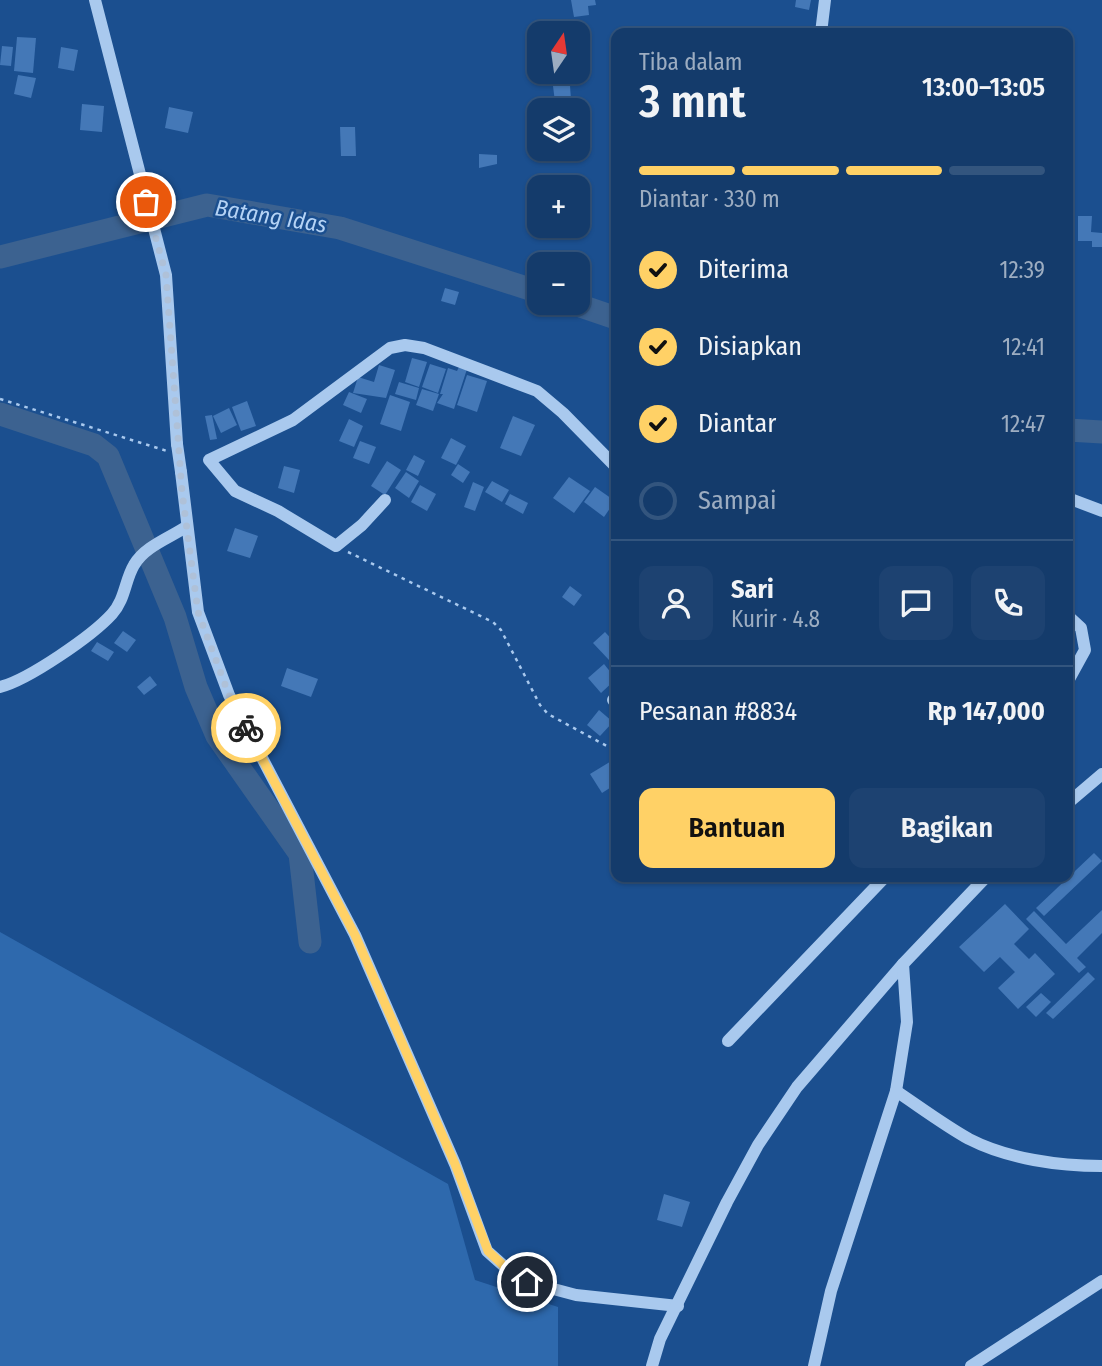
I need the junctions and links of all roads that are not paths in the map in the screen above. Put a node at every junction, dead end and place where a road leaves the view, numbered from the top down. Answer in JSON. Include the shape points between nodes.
{"nodes":[{"id":1,"x":95,"y":0,"type":"edge"},
{"id":2,"x":825,"y":0,"type":"edge"},
{"id":3,"x":822,"y":28,"type":"edge"},
{"id":4,"x":611,"y":462,"type":"edge"},
{"id":5,"x":385,"y":500,"type":"dead end"},
{"id":6,"x":1073,"y":500,"type":"edge"},
{"id":7,"x":1102,"y":511,"type":"edge"},
{"id":8,"x":186,"y":527,"type":"junction"},
{"id":9,"x":1073,"y":621,"type":"edge"},
{"id":10,"x":1073,"y":672,"type":"edge"},
{"id":11,"x":0,"y":687,"type":"edge"},
{"id":12,"x":1102,"y":774,"type":"edge"},
{"id":13,"x":1073,"y":799,"type":"edge"},
{"id":14,"x":880,"y":882,"type":"edge"},
{"id":15,"x":981,"y":882,"type":"edge"},
{"id":16,"x":903,"y":964,"type":"junction"},
{"id":17,"x":728,"y":1041,"type":"dead end"},
{"id":18,"x":896,"y":1091,"type":"junction"},
{"id":19,"x":1102,"y":1166,"type":"edge"},
{"id":20,"x":1102,"y":1281,"type":"edge"},
{"id":21,"x":678,"y":1306,"type":"junction"},
{"id":22,"x":652,"y":1366,"type":"edge"},
{"id":23,"x":814,"y":1366,"type":"edge"},
{"id":24,"x":971,"y":1366,"type":"edge"}],
"edges":[{"from":1,"to":8,"type":"street","bridge":true,"via":[[166,275],[173,448],[181,472]]},
{"from":2,"to":3,"type":"street"},
{"from":4,"to":5,"type":"street","via":[[537,391],[405,345],[390,348],[293,420],[209,460],[235,491],[336,546]]},
{"from":6,"to":7,"type":"street"},
{"from":8,"to":11,"type":"street","via":[[134,565],[112,614],[36,672]]},
{"from":8,"to":21,"type":"street","via":[[198,612],[229,695],[355,935],[488,1251],[527,1282],[576,1294]]},
{"from":9,"to":10,"type":"street","via":[[1082,628],[1085,650]]},
{"from":12,"to":13,"type":"street"},
{"from":14,"to":17,"type":"street"},
{"from":15,"to":16,"type":"street"},
{"from":16,"to":18,"type":"street","via":[[907,1023]]},
{"from":16,"to":21,"type":"street","via":[[789,1098],[727,1202]]},
{"from":18,"to":19,"type":"street","via":[[971,1140],[1022,1157]]},
{"from":18,"to":23,"type":"street","via":[[831,1291]]},
{"from":20,"to":24,"type":"street"},
{"from":21,"to":22,"type":"street"}]}
